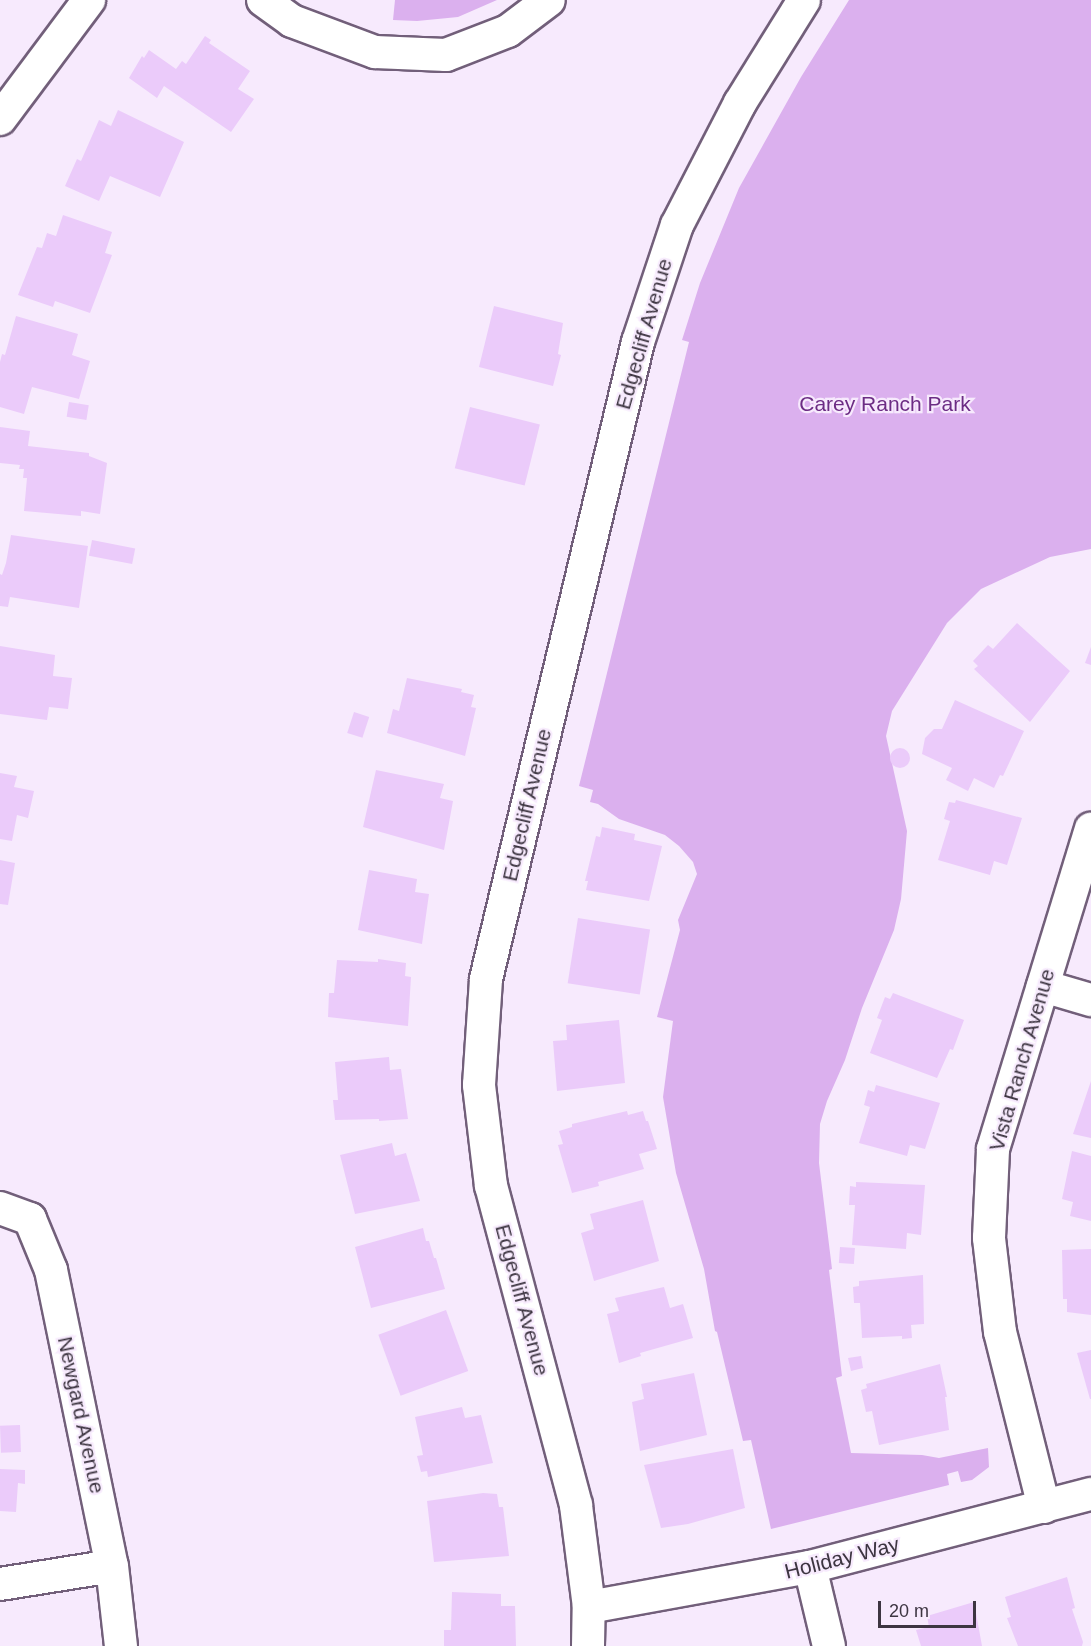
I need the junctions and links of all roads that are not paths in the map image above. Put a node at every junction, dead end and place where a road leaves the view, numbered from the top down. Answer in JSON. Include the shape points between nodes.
{"nodes":[{"id":1,"x":89,"y":0,"type":"edge"},
{"id":2,"x":263,"y":0,"type":"edge"},
{"id":3,"x":549,"y":0,"type":"edge"},
{"id":4,"x":804,"y":0,"type":"edge"},
{"id":5,"x":0,"y":119,"type":"edge"},
{"id":6,"x":1091,"y":829,"type":"edge"},
{"id":7,"x":1043,"y":987,"type":"junction"},
{"id":8,"x":1091,"y":1000,"type":"edge"},
{"id":9,"x":0,"y":1208,"type":"edge"},
{"id":10,"x":1091,"y":1494,"type":"edge"},
{"id":11,"x":1044,"y":1507,"type":"junction"},
{"id":12,"x":112,"y":1566,"type":"junction"},
{"id":13,"x":810,"y":1567,"type":"junction"},
{"id":14,"x":0,"y":1584,"type":"edge"},
{"id":15,"x":589,"y":1607,"type":"junction"},
{"id":16,"x":121,"y":1646,"type":"edge"},
{"id":17,"x":588,"y":1646,"type":"edge"},
{"id":18,"x":829,"y":1646,"type":"edge"}],
"edges":[{"from":1,"to":5,"type":"street"},
{"from":2,"to":3,"type":"street","via":[[292,21],[375,52],[446,55],[508,31]]},
{"from":4,"to":15,"type":"street","name":"Edgecliff Avenue","via":[[740,103],[677,225],[641,331],[486,979],[479,1085],[491,1186],[576,1505]]},
{"from":6,"to":7,"type":"street","name":"Vista Ranch Avenue"},
{"from":7,"to":8,"type":"street"},
{"from":7,"to":11,"type":"street","name":"Vista Ranch Avenue","via":[[993,1149],[989,1238],[1000,1332]]},
{"from":9,"to":12,"type":"street","name":"Newgard Avenue","via":[[30,1219],[51,1270]]},
{"from":10,"to":11,"type":"street","name":"Holiday Way"},
{"from":11,"to":13,"type":"street","name":"Holiday Way"},
{"from":12,"to":14,"type":"street"},
{"from":12,"to":16,"type":"street","name":"Newgard Avenue"},
{"from":13,"to":15,"type":"street","name":"Holiday Way"},
{"from":13,"to":18,"type":"street"},
{"from":15,"to":17,"type":"street","name":"Edgecliff Avenue"}]}
